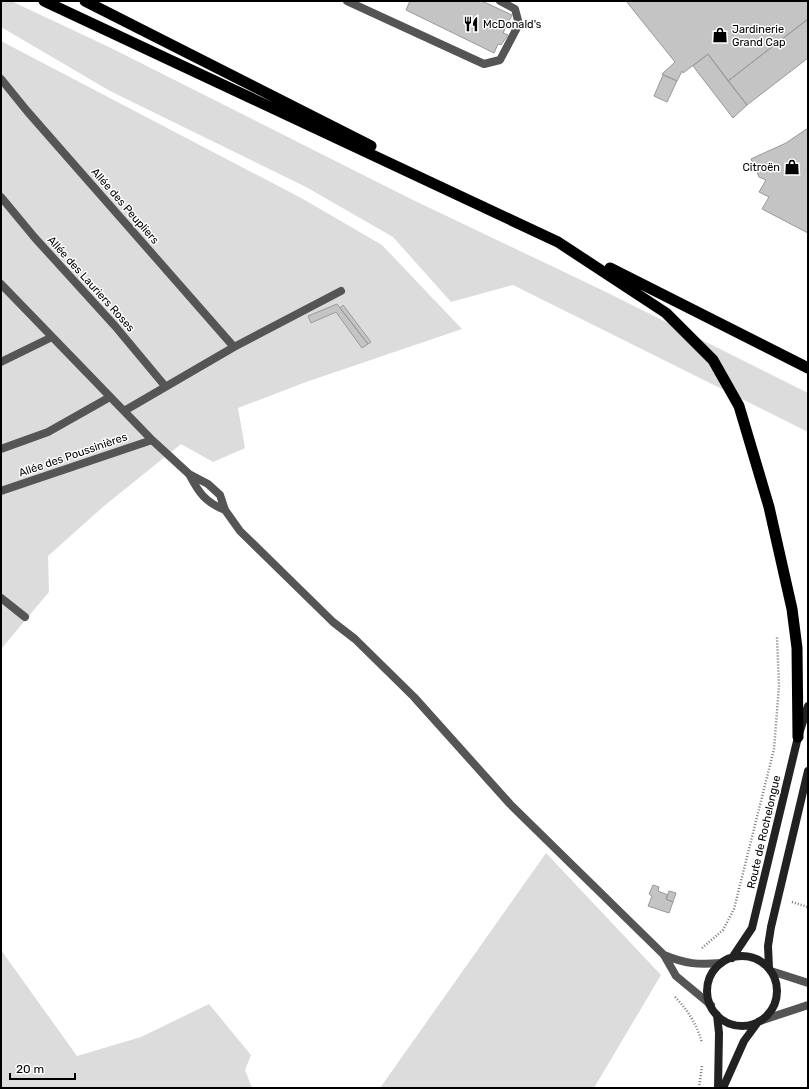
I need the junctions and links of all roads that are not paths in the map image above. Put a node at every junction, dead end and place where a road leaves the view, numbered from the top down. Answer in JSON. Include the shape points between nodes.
{"nodes":[{"id":1,"x":44,"y":1,"type":"edge"},
{"id":2,"x":86,"y":1,"type":"edge"},
{"id":3,"x":347,"y":1,"type":"edge"},
{"id":4,"x":500,"y":1,"type":"edge"},
{"id":5,"x":1,"y":79,"type":"edge"},
{"id":6,"x":1,"y":197,"type":"edge"},
{"id":7,"x":558,"y":242,"type":"junction"},
{"id":8,"x":1,"y":284,"type":"edge"},
{"id":9,"x":341,"y":291,"type":"dead end"},
{"id":10,"x":52,"y":337,"type":"junction"},
{"id":11,"x":234,"y":347,"type":"junction"},
{"id":12,"x":1,"y":362,"type":"edge"},
{"id":13,"x":808,"y":368,"type":"edge"},
{"id":14,"x":165,"y":386,"type":"junction"},
{"id":15,"x":110,"y":397,"type":"junction"},
{"id":16,"x":124,"y":411,"type":"junction"},
{"id":17,"x":152,"y":440,"type":"junction"},
{"id":18,"x":1,"y":449,"type":"edge"},
{"id":19,"x":189,"y":474,"type":"junction"},
{"id":20,"x":1,"y":491,"type":"edge"},
{"id":21,"x":225,"y":510,"type":"junction"},
{"id":22,"x":1,"y":598,"type":"edge"},
{"id":23,"x":25,"y":617,"type":"dead end"},
{"id":24,"x":808,"y":706,"type":"edge"},
{"id":25,"x":798,"y":737,"type":"junction"},
{"id":26,"x":808,"y":772,"type":"edge"},
{"id":27,"x":664,"y":955,"type":"junction"},
{"id":28,"x":732,"y":958,"type":"junction"},
{"id":29,"x":721,"y":963,"type":"junction"},
{"id":30,"x":770,"y":970,"type":"junction"},
{"id":31,"x":808,"y":983,"type":"edge"},
{"id":32,"x":808,"y":1004,"type":"edge"},
{"id":33,"x":711,"y":1005,"type":"junction"},
{"id":34,"x":717,"y":1015,"type":"junction"},
{"id":35,"x":759,"y":1021,"type":"junction"},
{"id":36,"x":718,"y":1088,"type":"edge"},
{"id":37,"x":723,"y":1088,"type":"edge"}],
"edges":[{"from":1,"to":7,"type":"highway"},
{"from":2,"to":7,"type":"highway"},
{"from":3,"to":4,"type":"street","via":[[484,64],[500,60],[519,24],[516,8]]},
{"from":5,"to":11,"type":"street","name":"Allée des Peupliers"},
{"from":6,"to":14,"type":"street","name":"Allée des Lauriers Roses"},
{"from":7,"to":13,"type":"highway"},
{"from":7,"to":25,"type":"highway","via":[[666,313],[713,360],[739,406],[769,507],[792,609],[797,648]]},
{"from":8,"to":10,"type":"street"},
{"from":9,"to":11,"type":"street"},
{"from":10,"to":12,"type":"street"},
{"from":10,"to":15,"type":"street"},
{"from":11,"to":14,"type":"street"},
{"from":14,"to":16,"type":"street"},
{"from":15,"to":16,"type":"street"},
{"from":15,"to":18,"type":"street","via":[[48,432]]},
{"from":16,"to":17,"type":"street"},
{"from":17,"to":19,"type":"street"},
{"from":17,"to":20,"type":"street","name":"Allée des Poussinières"},
{"from":19,"to":21,"type":"street","via":[[199,493],[210,504]]},
{"from":19,"to":21,"type":"street","via":[[208,484],[220,495]]},
{"from":21,"to":27,"type":"street","via":[[246,536],[414,697],[510,804]]},
{"from":22,"to":23,"type":"street"},
{"from":24,"to":25,"type":"main road","name":"Route de Rochelongue"},
{"from":25,"to":28,"type":"main road","name":"Route de Rochelongue","via":[[752,928]]},
{"from":26,"to":30,"type":"main road","via":[[771,927],[768,946]]},
{"from":27,"to":29,"type":"street","via":[[683,963]]},
{"from":27,"to":33,"type":"street","via":[[676,976]]},
{"from":28,"to":29,"type":"main road"},
{"from":28,"to":30,"type":"main road","via":[[748,956]]},
{"from":29,"to":33,"type":"main road","via":[[709,982],[708,998]]},
{"from":30,"to":31,"type":"street"},
{"from":30,"to":35,"type":"main road","via":[[776,984],[776,998],[771,1011]]},
{"from":32,"to":35,"type":"street"},
{"from":33,"to":34,"type":"main road"},
{"from":34,"to":35,"type":"main road","via":[[737,1025],[749,1025]]},
{"from":34,"to":36,"type":"main road"},
{"from":35,"to":37,"type":"main road","via":[[744,1041]]}]}
